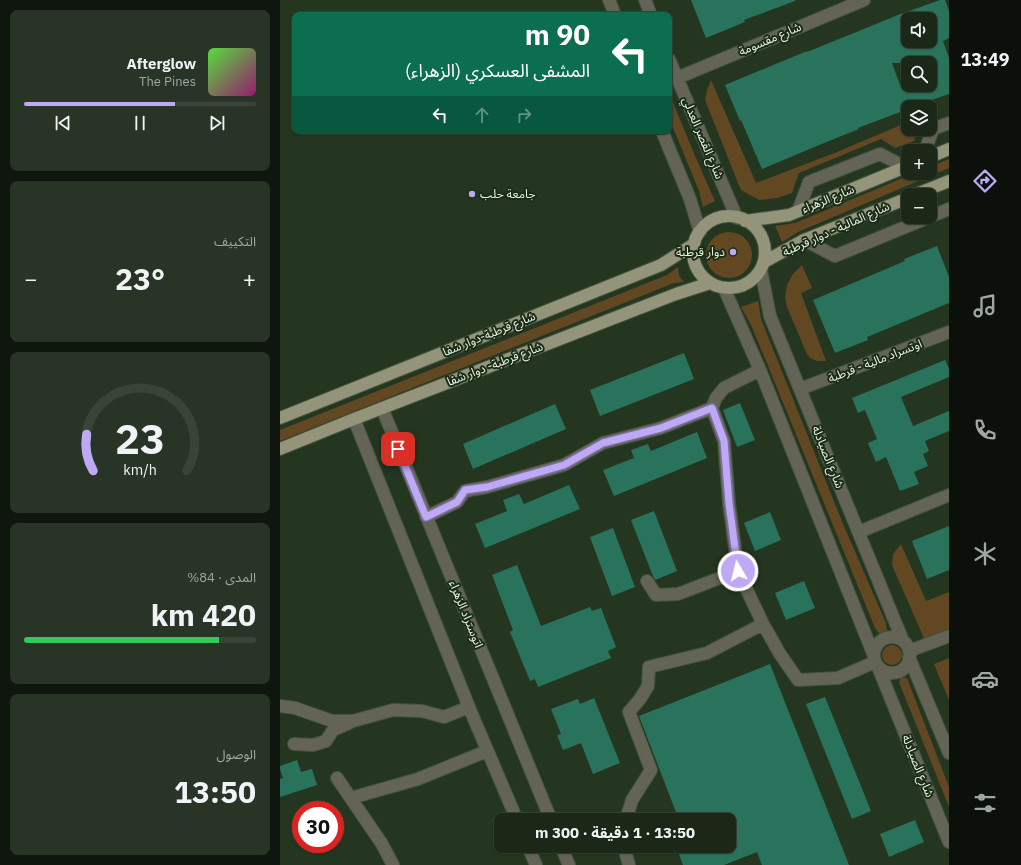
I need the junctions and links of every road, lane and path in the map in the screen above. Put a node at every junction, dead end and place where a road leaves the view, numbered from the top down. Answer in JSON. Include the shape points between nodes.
{"nodes":[{"id":1,"x":609,"y":0,"type":"edge"},
{"id":2,"x":645,"y":0,"type":"edge"},
{"id":3,"x":864,"y":0,"type":"edge"},
{"id":4,"x":614,"y":12,"type":"edge"},
{"id":5,"x":650,"y":12,"type":"edge"},
{"id":6,"x":672,"y":66,"type":"edge"},
{"id":7,"x":677,"y":78,"type":"junction"},
{"id":8,"x":949,"y":123,"type":"edge"},
{"id":9,"x":663,"y":134,"type":"edge"},
{"id":10,"x":928,"y":144,"type":"edge"},
{"id":11,"x":949,"y":149,"type":"edge"},
{"id":12,"x":937,"y":154,"type":"edge"},
{"id":13,"x":901,"y":164,"type":"edge"},
{"id":14,"x":901,"y":169,"type":"edge"},
{"id":15,"x":949,"y":181,"type":"edge"},
{"id":16,"x":932,"y":188,"type":"edge"},
{"id":17,"x":901,"y":201,"type":"edge"},
{"id":18,"x":949,"y":209,"type":"edge"},
{"id":19,"x":798,"y":211,"type":"junction"},
{"id":20,"x":741,"y":219,"type":"junction"},
{"id":21,"x":700,"y":232,"type":"junction"},
{"id":22,"x":804,"y":240,"type":"junction"},
{"id":23,"x":694,"y":244,"type":"junction"},
{"id":24,"x":762,"y":266,"type":"junction"},
{"id":25,"x":710,"y":283,"type":"junction"},
{"id":26,"x":724,"y":288,"type":"junction"},
{"id":27,"x":949,"y":332,"type":"edge"},
{"id":28,"x":760,"y":370,"type":"junction"},
{"id":29,"x":800,"y":389,"type":"junction"},
{"id":30,"x":382,"y":408,"type":"junction"},
{"id":31,"x":712,"y":408,"type":"junction"},
{"id":32,"x":280,"y":418,"type":"edge"},
{"id":33,"x":354,"y":419,"type":"junction"},
{"id":34,"x":280,"y":449,"type":"edge"},
{"id":35,"x":949,"y":495,"type":"edge"},
{"id":36,"x":426,"y":517,"type":"junction"},
{"id":37,"x":859,"y":532,"type":"junction"},
{"id":38,"x":738,"y":571,"type":"junction"},
{"id":39,"x":647,"y":581,"type":"dead end"},
{"id":40,"x":763,"y":624,"type":"junction"},
{"id":41,"x":949,"y":636,"type":"edge"},
{"id":42,"x":907,"y":650,"type":"junction"},
{"id":43,"x":876,"y":661,"type":"junction"},
{"id":44,"x":280,"y":706,"type":"edge"},
{"id":45,"x":469,"y":708,"type":"junction"},
{"id":46,"x":353,"y":721,"type":"junction"},
{"id":47,"x":294,"y":744,"type":"dead end"},
{"id":48,"x":487,"y":751,"type":"junction"},
{"id":49,"x":949,"y":753,"type":"edge"},
{"id":50,"x":337,"y":778,"type":"dead end"},
{"id":51,"x":351,"y":798,"type":"junction"},
{"id":52,"x":514,"y":813,"type":"edge"},
{"id":53,"x":548,"y":813,"type":"edge"},
{"id":54,"x":628,"y":813,"type":"edge"},
{"id":55,"x":949,"y":842,"type":"edge"},
{"id":56,"x":531,"y":853,"type":"edge"},
{"id":57,"x":564,"y":853,"type":"edge"},
{"id":58,"x":625,"y":853,"type":"edge"},
{"id":59,"x":393,"y":865,"type":"edge"},
{"id":60,"x":536,"y":865,"type":"edge"},
{"id":61,"x":569,"y":865,"type":"edge"},
{"id":62,"x":630,"y":865,"type":"edge"}],
"edges":[{"from":1,"to":4,"type":"street"},
{"from":2,"to":5,"type":"street"},
{"from":3,"to":7,"type":"street","name":"شارع مقسومة"},
{"from":6,"to":7,"type":"street","name":"شارع القصر العدلي"},
{"from":7,"to":20,"type":"street","name":"شارع القصر العدلي"},
{"from":8,"to":10,"type":"street","via":[[933,129]]},
{"from":9,"to":21,"type":"street","via":[[690,199]]},
{"from":11,"to":12,"type":"main road"},
{"from":13,"to":19,"type":"street","via":[[880,154],[809,182]]},
{"from":14,"to":19,"type":"main road","name":"شارع الزهراء"},
{"from":15,"to":16,"type":"main road"},
{"from":17,"to":22,"type":"main road","name":"شارع المالية - دوار قرطبة"},
{"from":18,"to":22,"type":"street","via":[[835,256]]},
{"from":19,"to":20,"type":"main road","name":"شارع الزهراء","via":[[789,215]]},
{"from":20,"to":21,"type":"main road","via":[[716,219]]},
{"from":20,"to":24,"type":"main road","via":[[755,228],[762,238],[765,250]]},
{"from":21,"to":23,"type":"main road"},
{"from":22,"to":24,"type":"main road","name":"شارع المالية - دوار قرطبة"},
{"from":23,"to":25,"type":"main road","via":[[696,266]]},
{"from":23,"to":32,"type":"main road","name":"شارع قرطبة-دوار شفا","via":[[661,265]]},
{"from":24,"to":26,"type":"main road","via":[[751,281],[738,287]]},
{"from":24,"to":29,"type":"street","name":"شارع الصيادلة","via":[[770,316]]},
{"from":25,"to":26,"type":"main road"},
{"from":25,"to":30,"type":"main road","name":"شارع قرطبة- دوار شفا"},
{"from":26,"to":28,"type":"street","name":"شارع الصيادلة"},
{"from":27,"to":29,"type":"street","name":"اوتسراد مالية - قرطبة"},
{"from":28,"to":31,"type":"street","via":[[724,388]]},
{"from":28,"to":43,"type":"street","name":"شارع الصيادلة"},
{"from":29,"to":37,"type":"street","name":"شارع الصيادلة"},
{"from":30,"to":33,"type":"main road","name":"شارع قرطبة- دوار شفا"},
{"from":30,"to":36,"type":"street","name":"اتوستراد الزهراء"},
{"from":31,"to":36,"type":"street","via":[[661,428],[603,443],[564,465],[487,487],[465,490],[457,502]]},
{"from":31,"to":38,"type":"street","via":[[724,441]]},
{"from":33,"to":34,"type":"main road","name":"شارع قرطبة- دوار شفا"},
{"from":33,"to":45,"type":"street"},
{"from":35,"to":37,"type":"street"},
{"from":36,"to":53,"type":"street","name":"اتوستراد الزهراء"},
{"from":37,"to":42,"type":"street","name":"شارع الصيادلة"},
{"from":38,"to":39,"type":"street","via":[[678,594],[656,594]]},
{"from":38,"to":40,"type":"street"},
{"from":40,"to":43,"type":"street","via":[[798,680],[838,678]]},
{"from":40,"to":54,"type":"street","via":[[707,653],[649,668],[648,686],[629,712],[651,770],[632,800]]},
{"from":41,"to":42,"type":"street"},
{"from":42,"to":43,"type":"street","via":[[908,663],[900,671],[882,671]]},
{"from":42,"to":43,"type":"street","via":[[898,638],[886,638],[881,640],[874,650]]},
{"from":42,"to":49,"type":"street","name":"شارع الصيادلة"},
{"from":43,"to":55,"type":"street","name":"شارع الصيادلة"},
{"from":44,"to":46,"type":"street","via":[[295,708],[332,721]]},
{"from":45,"to":46,"type":"street","via":[[444,717],[422,711],[393,710]]},
{"from":45,"to":48,"type":"street"},
{"from":46,"to":47,"type":"street","via":[[333,730],[326,741],[313,745]]},
{"from":48,"to":51,"type":"street","via":[[418,779]]},
{"from":48,"to":52,"type":"street"},
{"from":50,"to":51,"type":"street"},
{"from":51,"to":59,"type":"street"},
{"from":56,"to":60,"type":"street"},
{"from":57,"to":61,"type":"street"},
{"from":58,"to":62,"type":"street"}]}
